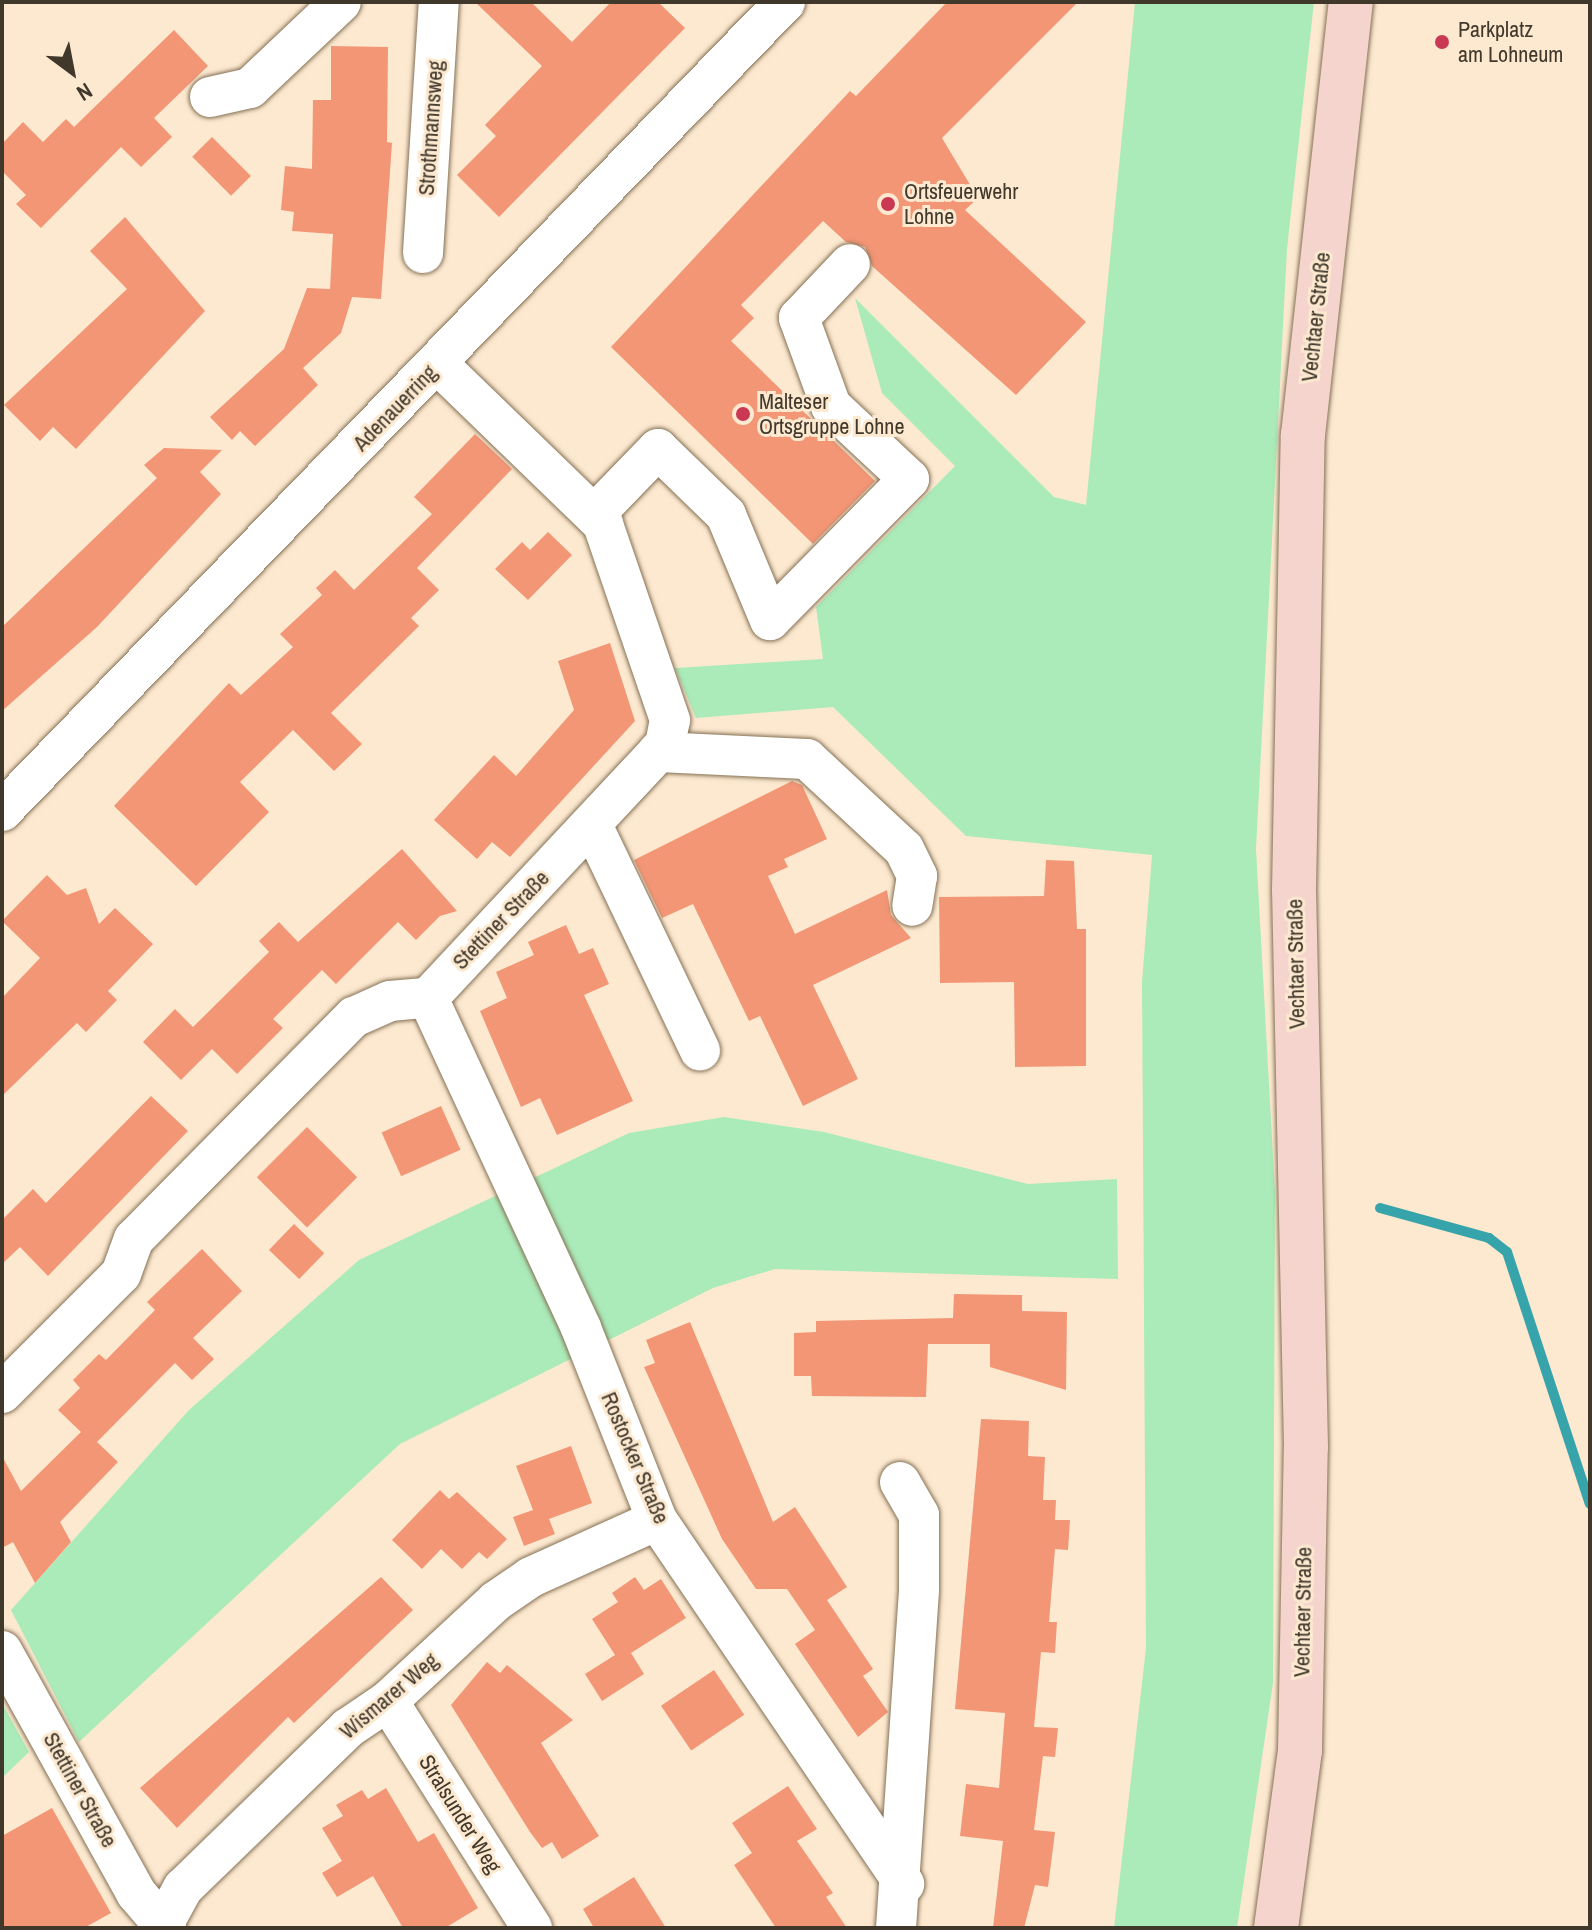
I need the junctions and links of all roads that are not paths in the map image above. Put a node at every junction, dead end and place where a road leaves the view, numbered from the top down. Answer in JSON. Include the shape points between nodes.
{"nodes":[{"id":1,"x":341,"y":2,"type":"edge"},
{"id":2,"x":439,"y":2,"type":"edge"},
{"id":3,"x":785,"y":2,"type":"edge"},
{"id":4,"x":1351,"y":2,"type":"edge"},
{"id":5,"x":210,"y":97,"type":"dead end"},
{"id":6,"x":423,"y":253,"type":"dead end"},
{"id":7,"x":850,"y":264,"type":"dead end"},
{"id":8,"x":438,"y":364,"type":"junction"},
{"id":9,"x":594,"y":515,"type":"junction"},
{"id":10,"x":658,"y":752,"type":"junction"},
{"id":11,"x":2,"y":811,"type":"edge"},
{"id":12,"x":592,"y":825,"type":"junction"},
{"id":13,"x":912,"y":906,"type":"dead end"},
{"id":14,"x":428,"y":998,"type":"junction"},
{"id":15,"x":700,"y":1050,"type":"dead end"},
{"id":16,"x":2,"y":1393,"type":"edge"},
{"id":17,"x":900,"y":1482,"type":"dead end"},
{"id":18,"x":657,"y":1520,"type":"junction"},
{"id":19,"x":2,"y":1651,"type":"edge"},
{"id":20,"x":388,"y":1701,"type":"junction"},
{"id":21,"x":904,"y":1884,"type":"junction"},
{"id":22,"x":164,"y":1927,"type":"edge"},
{"id":23,"x":532,"y":1928,"type":"edge"},
{"id":24,"x":896,"y":1928,"type":"edge"},
{"id":25,"x":1276,"y":1928,"type":"edge"}],
"edges":[{"from":1,"to":5,"type":"street","via":[[250,88]]},
{"from":2,"to":6,"type":"street","name":"Strothmannsweg"},
{"from":3,"to":8,"type":"street","name":"Adenauerring"},
{"from":4,"to":25,"type":"main road","name":"Vechtaer Straße","via":[[1303,435],[1294,890],[1306,1447],[1300,1750]]},
{"from":7,"to":9,"type":"street","via":[[799,318],[831,406],[909,479],[770,620],[726,515],[658,449]]},
{"from":8,"to":9,"type":"street","name":"Stettiner Straße"},
{"from":8,"to":11,"type":"street","name":"Adenauerring"},
{"from":9,"to":10,"type":"street","name":"Stettiner Straße","via":[[670,720]]},
{"from":10,"to":12,"type":"street","name":"Stettiner Straße"},
{"from":10,"to":13,"type":"street","via":[[807,759],[904,849],[917,876]]},
{"from":12,"to":14,"type":"street","name":"Stettiner Straße"},
{"from":12,"to":15,"type":"street"},
{"from":14,"to":16,"type":"street","via":[[390,1001],[354,1017],[134,1239],[121,1274]]},
{"from":14,"to":18,"type":"street","name":"Rostocker Straße","via":[[581,1328]]},
{"from":17,"to":21,"type":"street","via":[[919,1515]]},
{"from":18,"to":20,"type":"street","name":"Wismarer Weg","via":[[531,1577]]},
{"from":18,"to":21,"type":"street","name":"Rostocker Straße"},
{"from":19,"to":22,"type":"street","name":"Stettiner Straße","via":[[136,1893]]},
{"from":20,"to":22,"type":"street","name":"Wismarer Weg","via":[[348,1728],[183,1888]]},
{"from":20,"to":23,"type":"street","name":"Stralsunder Weg"},
{"from":21,"to":24,"type":"street"}]}
